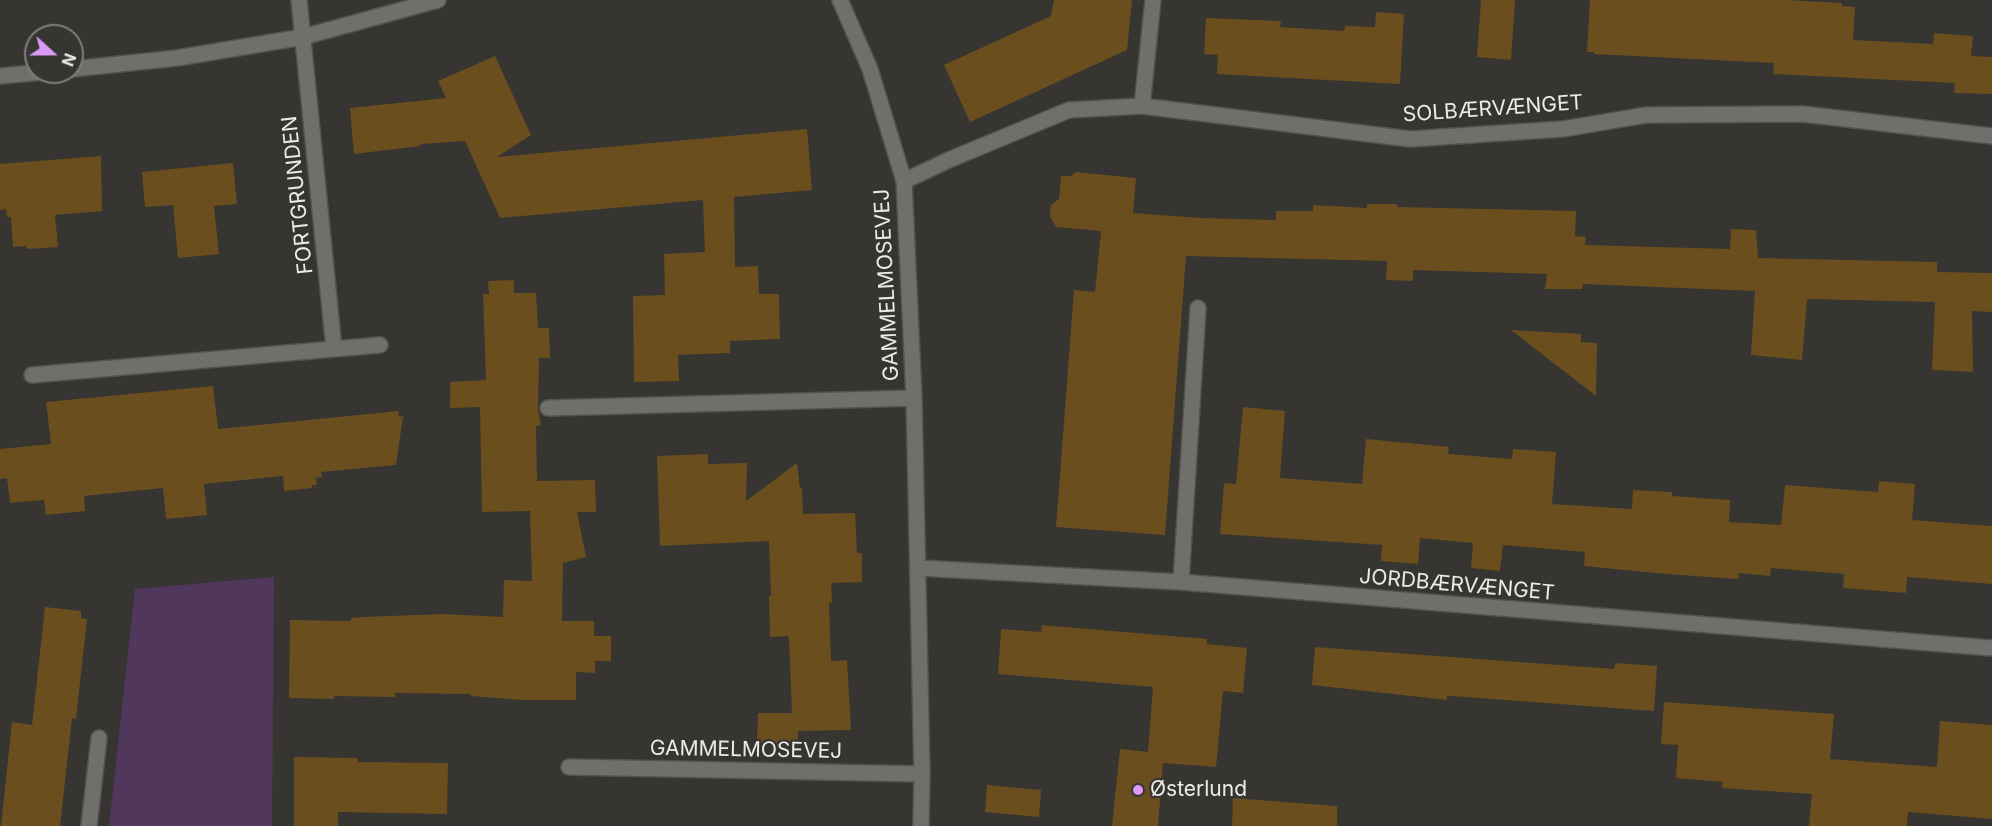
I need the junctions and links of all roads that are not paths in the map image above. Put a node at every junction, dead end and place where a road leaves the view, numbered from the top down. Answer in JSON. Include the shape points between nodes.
{"nodes":[{"id":1,"x":299,"y":0,"type":"edge"},
{"id":2,"x":438,"y":0,"type":"edge"},
{"id":3,"x":840,"y":0,"type":"edge"},
{"id":4,"x":1153,"y":0,"type":"edge"},
{"id":5,"x":303,"y":37,"type":"junction"},
{"id":6,"x":84,"y":68,"type":"edge"},
{"id":7,"x":24,"y":74,"type":"edge"},
{"id":8,"x":0,"y":76,"type":"edge"},
{"id":9,"x":1142,"y":106,"type":"junction"},
{"id":10,"x":1992,"y":136,"type":"edge"},
{"id":11,"x":904,"y":181,"type":"junction"},
{"id":12,"x":1198,"y":308,"type":"dead end"},
{"id":13,"x":380,"y":345,"type":"dead end"},
{"id":14,"x":334,"y":349,"type":"junction"},
{"id":15,"x":32,"y":375,"type":"dead end"},
{"id":16,"x":914,"y":399,"type":"junction"},
{"id":17,"x":548,"y":408,"type":"dead end"},
{"id":18,"x":918,"y":568,"type":"junction"},
{"id":19,"x":1181,"y":582,"type":"junction"},
{"id":20,"x":1992,"y":648,"type":"edge"},
{"id":21,"x":99,"y":738,"type":"dead end"},
{"id":22,"x":569,"y":767,"type":"dead end"},
{"id":23,"x":922,"y":774,"type":"junction"},
{"id":24,"x":89,"y":826,"type":"edge"},
{"id":25,"x":921,"y":826,"type":"edge"}],
"edges":[{"from":1,"to":5,"type":"street","name":"FORTGRUNDEN"},
{"from":2,"to":5,"type":"street"},
{"from":3,"to":11,"type":"street","name":"GAMMELMOSEVEJ","via":[[870,69]]},
{"from":4,"to":9,"type":"street"},
{"from":5,"to":6,"type":"street","via":[[177,58]]},
{"from":5,"to":14,"type":"street","name":"FORTGRUNDEN"},
{"from":7,"to":8,"type":"street"},
{"from":9,"to":10,"type":"street","name":"SOLBÆRVÆNGET","via":[[1410,139],[1563,129],[1646,115],[1803,114]]},
{"from":9,"to":11,"type":"street","name":"SOLBÆRVÆNGET","via":[[1069,110]]},
{"from":11,"to":16,"type":"street","name":"GAMMELMOSEVEJ"},
{"from":12,"to":19,"type":"street"},
{"from":13,"to":14,"type":"street"},
{"from":14,"to":15,"type":"street"},
{"from":16,"to":17,"type":"street","name":"GAMMELMOSEVEJ"},
{"from":16,"to":18,"type":"street","name":"GAMMELMOSEVEJ"},
{"from":18,"to":19,"type":"street","name":"JORDBÆRVÆNGET"},
{"from":18,"to":23,"type":"street","name":"GAMMELMOSEVEJ"},
{"from":19,"to":20,"type":"street","name":"JORDBÆRVÆNGET"},
{"from":21,"to":24,"type":"street"},
{"from":22,"to":23,"type":"street","name":"GAMMELMOSEVEJ"},
{"from":23,"to":25,"type":"street","name":"GAMMELMOSEVEJ"}]}
